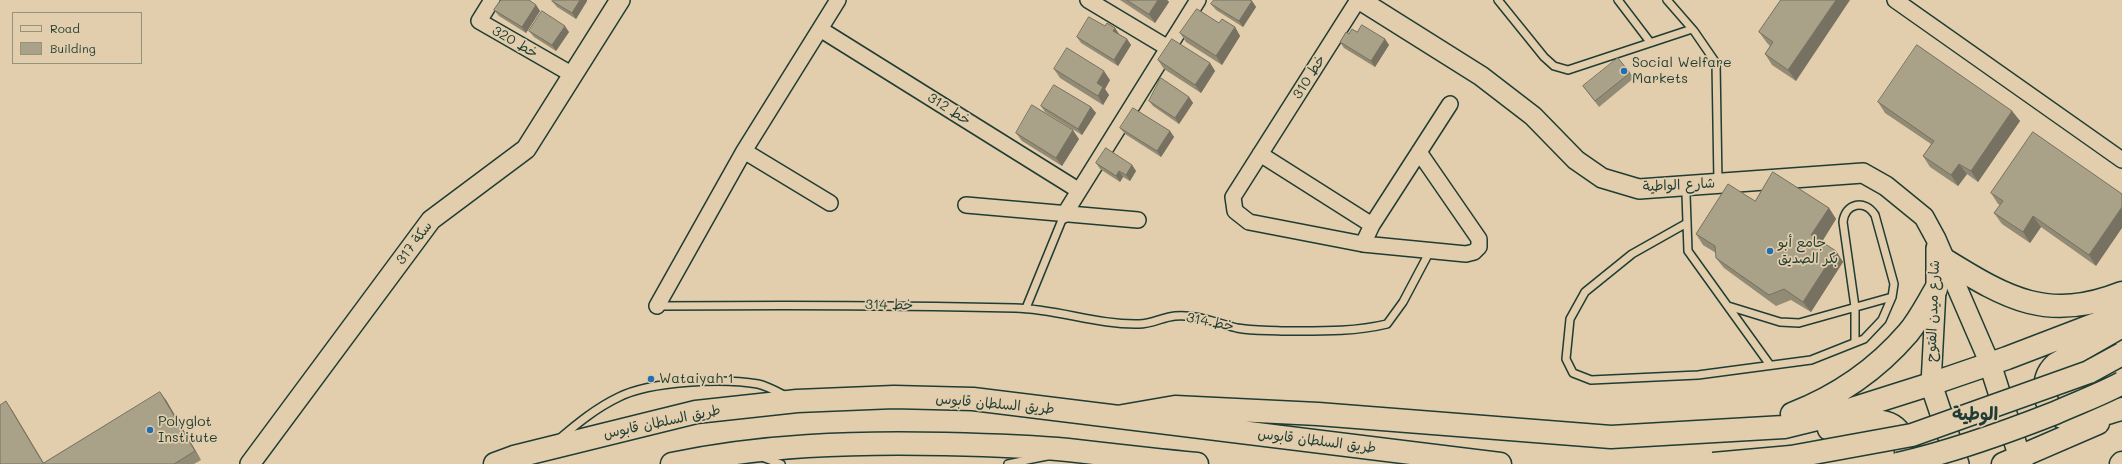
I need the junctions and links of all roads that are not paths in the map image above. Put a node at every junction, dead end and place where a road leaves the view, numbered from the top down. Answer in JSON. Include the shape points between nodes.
{"nodes":[{"id":1,"x":492,"y":0,"type":"edge"},
{"id":2,"x":620,"y":0,"type":"edge"},
{"id":3,"x":838,"y":0,"type":"edge"},
{"id":4,"x":1088,"y":0,"type":"edge"},
{"id":5,"x":1198,"y":0,"type":"edge"},
{"id":6,"x":1359,"y":0,"type":"edge"},
{"id":7,"x":1498,"y":0,"type":"edge"},
{"id":8,"x":1618,"y":0,"type":"edge"},
{"id":9,"x":1667,"y":0,"type":"edge"},
{"id":10,"x":1895,"y":0,"type":"edge"},
{"id":11,"x":820,"y":28,"type":"junction"},
{"id":12,"x":1692,"y":29,"type":"junction"},
{"id":13,"x":1650,"y":42,"type":"junction"},
{"id":14,"x":1168,"y":48,"type":"junction"},
{"id":15,"x":572,"y":75,"type":"junction"},
{"id":16,"x":1450,"y":104,"type":"dead end"},
{"id":17,"x":744,"y":151,"type":"junction"},
{"id":18,"x":1419,"y":152,"type":"junction"},
{"id":19,"x":1260,"y":154,"type":"junction"},
{"id":20,"x":2122,"y":160,"type":"edge"},
{"id":21,"x":1718,"y":183,"type":"junction"},
{"id":22,"x":1685,"y":188,"type":"junction"},
{"id":23,"x":1078,"y":190,"type":"junction"},
{"id":24,"x":830,"y":203,"type":"dead end"},
{"id":25,"x":966,"y":206,"type":"dead end"},
{"id":26,"x":1064,"y":215,"type":"junction"},
{"id":27,"x":1138,"y":220,"type":"dead end"},
{"id":28,"x":1687,"y":223,"type":"junction"},
{"id":29,"x":1372,"y":225,"type":"junction"},
{"id":30,"x":1936,"y":239,"type":"junction"},
{"id":31,"x":1363,"y":244,"type":"junction"},
{"id":32,"x":1430,"y":251,"type":"junction"},
{"id":33,"x":1945,"y":260,"type":"junction"},
{"id":34,"x":1936,"y":289,"type":"junction"},
{"id":35,"x":2122,"y":293,"type":"edge"},
{"id":36,"x":1892,"y":296,"type":"junction"},
{"id":37,"x":657,"y":306,"type":"joint"},
{"id":38,"x":1727,"y":306,"type":"junction"},
{"id":39,"x":1855,"y":307,"type":"junction"},
{"id":40,"x":1026,"y":308,"type":"junction"},
{"id":41,"x":2122,"y":314,"type":"edge"},
{"id":42,"x":2122,"y":326,"type":"edge"},
{"id":43,"x":1855,"y":342,"type":"junction"},
{"id":44,"x":2122,"y":354,"type":"edge"},
{"id":45,"x":1990,"y":364,"type":"junction"},
{"id":46,"x":1770,"y":366,"type":"junction"},
{"id":47,"x":2122,"y":383,"type":"edge"},
{"id":48,"x":1931,"y":384,"type":"junction"},
{"id":49,"x":798,"y":401,"type":"junction"},
{"id":50,"x":2122,"y":410,"type":"edge"},
{"id":51,"x":1123,"y":416,"type":"junction"},
{"id":52,"x":1784,"y":428,"type":"junction"},
{"id":53,"x":1741,"y":429,"type":"junction"},
{"id":54,"x":547,"y":449,"type":"junction"},
{"id":55,"x":1067,"y":450,"type":"junction"},
{"id":56,"x":747,"y":452,"type":"junction"},
{"id":57,"x":1121,"y":460,"type":"edge"},
{"id":58,"x":2015,"y":462,"type":"edge"},
{"id":59,"x":250,"y":464,"type":"edge"},
{"id":60,"x":495,"y":464,"type":"edge"},
{"id":61,"x":672,"y":464,"type":"edge"},
{"id":62,"x":781,"y":464,"type":"edge"},
{"id":63,"x":1008,"y":464,"type":"edge"},
{"id":64,"x":1197,"y":464,"type":"edge"},
{"id":65,"x":1500,"y":464,"type":"edge"},
{"id":66,"x":1713,"y":464,"type":"edge"},
{"id":67,"x":1898,"y":464,"type":"edge"},
{"id":68,"x":1906,"y":464,"type":"edge"},
{"id":69,"x":1958,"y":464,"type":"edge"}],
"edges":[{"from":1,"to":15,"type":"street","name":"خط 320","via":[[479,21]]},
{"from":2,"to":15,"type":"street","name":"سكة 317"},
{"from":3,"to":11,"type":"street","name":"خط 314"},
{"from":4,"to":14,"type":"street"},
{"from":5,"to":14,"type":"street"},
{"from":6,"to":19,"type":"street","name":"خط 310"},
{"from":6,"to":22,"type":"street","name":"شارع الواطية","via":[[1481,76],[1533,116],[1576,160],[1602,178],[1639,189]]},
{"from":7,"to":13,"type":"lane","via":[[1554,66],[1568,70]]},
{"from":8,"to":13,"type":"lane"},
{"from":9,"to":12,"type":"lane"},
{"from":10,"to":20,"type":"street"},
{"from":11,"to":17,"type":"street","name":"خط 314"},
{"from":11,"to":23,"type":"street","name":"خط 312"},
{"from":12,"to":13,"type":"lane"},
{"from":12,"to":21,"type":"lane","via":[[1716,63]]},
{"from":14,"to":23,"type":"street"},
{"from":15,"to":59,"type":"street","name":"سكة 317","via":[[526,149],[431,220]]},
{"from":16,"to":18,"type":"street"},
{"from":17,"to":24,"type":"street"},
{"from":17,"to":37,"type":"street","name":"خط 314"},
{"from":18,"to":29,"type":"street"},
{"from":18,"to":32,"type":"street","via":[[1480,243],[1477,250],[1466,254]]},
{"from":19,"to":29,"type":"street"},
{"from":19,"to":31,"type":"street","name":"خط 310","via":[[1233,197],[1236,211],[1249,222]]},
{"from":21,"to":22,"type":"street","name":"شارع الواطية"},
{"from":21,"to":30,"type":"street","name":"شارع الواطية","via":[[1863,173],[1886,186],[1924,217]]},
{"from":22,"to":28,"type":"lane"},
{"from":23,"to":26,"type":"street"},
{"from":25,"to":26,"type":"street"},
{"from":26,"to":27,"type":"street"},
{"from":26,"to":40,"type":"lane"},
{"from":28,"to":38,"type":"lane","via":[[1688,251]]},
{"from":28,"to":46,"type":"lane","via":[[1632,254],[1585,292],[1570,319],[1566,359],[1573,373],[1591,380],[1599,380],[1698,375]]},
{"from":29,"to":31,"type":"street"},
{"from":30,"to":33,"type":"street","name":"شارع الواطية"},
{"from":30,"to":34,"type":"street","name":"شارع ميدن الفتوح"},
{"from":31,"to":32,"type":"street"},
{"from":32,"to":40,"type":"lane","name":"خط 314","via":[[1403,302],[1387,324],[1365,330],[1258,330],[1236,328],[1208,319],[1175,316],[1142,324],[1110,323]]},
{"from":33,"to":35,"type":"highway","via":[[1981,283],[2020,300],[2046,306],[2066,308],[2102,301]]},
{"from":33,"to":45,"type":"street","name":"شارع الواطية"},
{"from":34,"to":48,"type":"street","name":"شارع ميدن الفتوح"},
{"from":34,"to":53,"type":"highway","via":[[1909,333],[1867,372],[1820,403]]},
{"from":36,"to":39,"type":"lane"},
{"from":36,"to":39,"type":"lane","via":[[1894,284],[1875,215],[1868,207],[1858,204],[1845,212],[1843,222]]},
{"from":36,"to":43,"type":"lane","via":[[1882,320],[1864,339]]},
{"from":37,"to":40,"type":"lane","name":"خط 314","via":[[878,304]]},
{"from":38,"to":39,"type":"lane","via":[[1780,322],[1799,323]]},
{"from":38,"to":46,"type":"lane"},
{"from":39,"to":43,"type":"lane"},
{"from":41,"to":45,"type":"highway"},
{"from":42,"to":50,"type":"highway","via":[[2056,364],[2048,371],[2045,381],[2045,398],[2052,410],[2063,419],[2074,420]]},
{"from":43,"to":46,"type":"lane","via":[[1811,360]]},
{"from":44,"to":66,"type":"highway","bridge":true,"via":[[2089,372],[1912,435],[1791,457]]},
{"from":45,"to":48,"type":"highway"},
{"from":45,"to":58,"type":"main road"},
{"from":47,"to":67,"type":"highway","bridge":true,"via":[[2016,429]]},
{"from":48,"to":52,"type":"highway"},
{"from":48,"to":69,"type":"main road"},
{"from":49,"to":51,"type":"highway","name":"طريق السلطان قابوس","via":[[894,397],[973,399]]},
{"from":49,"to":54,"type":"highway","name":"طريق السلطان قابوس","via":[[696,412]]},
{"from":49,"to":54,"type":"lane","via":[[759,384],[697,381],[658,386],[620,396],[587,415]]},
{"from":50,"to":58,"type":"highway"},
{"from":51,"to":53,"type":"highway","via":[[1175,407],[1318,414],[1610,437]]},
{"from":51,"to":65,"type":"highway","name":"طريق السلطان قابوس"},
{"from":52,"to":53,"type":"highway"},
{"from":52,"to":68,"type":"highway","via":[[1804,434],[1861,423],[1884,422],[1900,432],[1906,451]]},
{"from":54,"to":60,"type":"highway","name":"طريق السلطان قابوس"},
{"from":55,"to":56,"type":"highway","via":[[893,443],[818,445]]},
{"from":55,"to":57,"type":"highway"},
{"from":55,"to":63,"type":"lane"},
{"from":56,"to":61,"type":"highway"},
{"from":56,"to":62,"type":"lane"},
{"from":57,"to":64,"type":"highway"}]}
